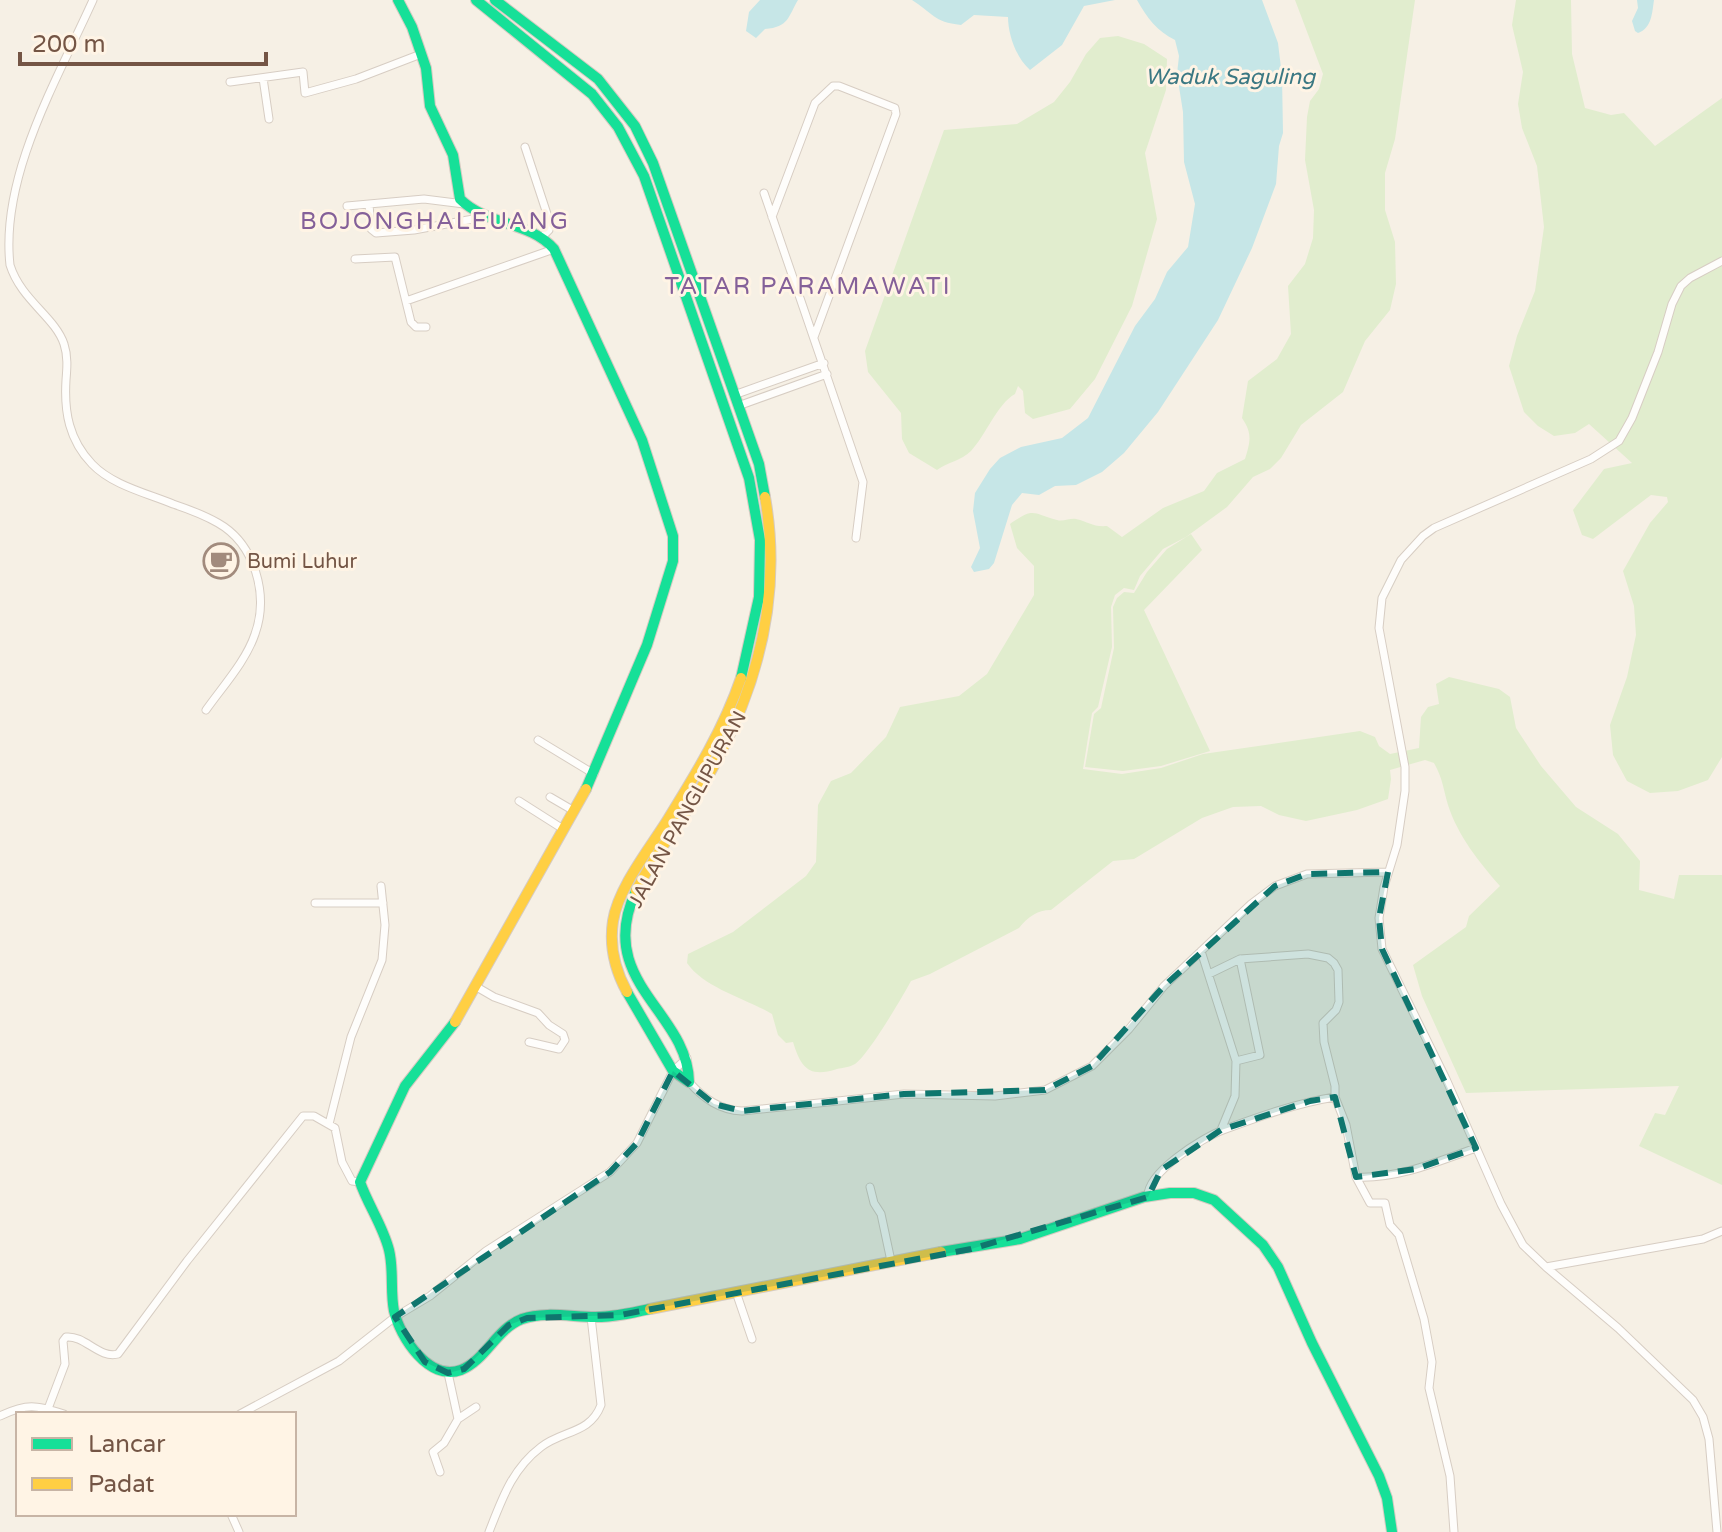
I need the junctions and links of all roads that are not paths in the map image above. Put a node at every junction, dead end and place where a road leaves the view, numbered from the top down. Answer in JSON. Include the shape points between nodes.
{"nodes":[{"id":1,"x":93,"y":0,"type":"edge"},
{"id":2,"x":398,"y":0,"type":"edge"},
{"id":3,"x":476,"y":0,"type":"edge"},
{"id":4,"x":495,"y":0,"type":"edge"},
{"id":5,"x":421,"y":54,"type":"junction"},
{"id":6,"x":263,"y":78,"type":"junction"},
{"id":7,"x":230,"y":82,"type":"dead end"},
{"id":8,"x":269,"y":119,"type":"dead end"},
{"id":9,"x":525,"y":147,"type":"dead end"},
{"id":10,"x":764,"y":193,"type":"dead end"},
{"id":11,"x":369,"y":204,"type":"junction"},
{"id":12,"x":464,"y":204,"type":"junction"},
{"id":13,"x":347,"y":206,"type":"dead end"},
{"id":14,"x":484,"y":217,"type":"junction"},
{"id":15,"x":772,"y":217,"type":"junction"},
{"id":16,"x":543,"y":236,"type":"junction"},
{"id":17,"x":554,"y":249,"type":"junction"},
{"id":18,"x":355,"y":259,"type":"dead end"},
{"id":19,"x":1722,"y":261,"type":"edge"},
{"id":20,"x":690,"y":268,"type":"junction"},
{"id":21,"x":678,"y":272,"type":"junction"},
{"id":22,"x":406,"y":301,"type":"junction"},
{"id":23,"x":426,"y":327,"type":"dead end"},
{"id":24,"x":814,"y":337,"type":"junction"},
{"id":25,"x":824,"y":363,"type":"junction"},
{"id":26,"x":827,"y":374,"type":"junction"},
{"id":27,"x":736,"y":401,"type":"junction"},
{"id":28,"x":856,"y":538,"type":"dead end"},
{"id":29,"x":206,"y":710,"type":"dead end"},
{"id":30,"x":538,"y":740,"type":"dead end"},
{"id":31,"x":594,"y":774,"type":"junction"},
{"id":32,"x":696,"y":775,"type":"junction"},
{"id":33,"x":706,"y":783,"type":"junction"},
{"id":34,"x":550,"y":797,"type":"dead end"},
{"id":35,"x":519,"y":801,"type":"dead end"},
{"id":36,"x":574,"y":811,"type":"junction"},
{"id":37,"x":563,"y":829,"type":"junction"},
{"id":38,"x":1388,"y":872,"type":"junction"},
{"id":39,"x":381,"y":886,"type":"dead end"},
{"id":40,"x":315,"y":903,"type":"dead end"},
{"id":41,"x":383,"y":903,"type":"junction"},
{"id":42,"x":1201,"y":951,"type":"junction"},
{"id":43,"x":1240,"y":959,"type":"junction"},
{"id":44,"x":1209,"y":974,"type":"junction"},
{"id":45,"x":475,"y":986,"type":"junction"},
{"id":46,"x":529,"y":1042,"type":"dead end"},
{"id":47,"x":687,"y":1058,"type":"junction"},
{"id":48,"x":1236,"y":1061,"type":"junction"},
{"id":49,"x":673,"y":1071,"type":"junction"},
{"id":50,"x":689,"y":1082,"type":"junction"},
{"id":51,"x":1335,"y":1097,"type":"junction"},
{"id":52,"x":329,"y":1124,"type":"junction"},
{"id":53,"x":1221,"y":1130,"type":"junction"},
{"id":54,"x":1476,"y":1148,"type":"junction"},
{"id":55,"x":1356,"y":1177,"type":"junction"},
{"id":56,"x":360,"y":1182,"type":"junction"},
{"id":57,"x":870,"y":1187,"type":"dead end"},
{"id":58,"x":1148,"y":1197,"type":"junction"},
{"id":59,"x":1722,"y":1231,"type":"edge"},
{"id":60,"x":891,"y":1261,"type":"junction"},
{"id":61,"x":1546,"y":1267,"type":"junction"},
{"id":62,"x":736,"y":1292,"type":"junction"},
{"id":63,"x":395,"y":1317,"type":"junction"},
{"id":64,"x":591,"y":1317,"type":"junction"},
{"id":65,"x":752,"y":1339,"type":"dead end"},
{"id":66,"x":448,"y":1373,"type":"junction"},
{"id":67,"x":476,"y":1407,"type":"dead end"},
{"id":68,"x":46,"y":1411,"type":"edge"},
{"id":69,"x":244,"y":1412,"type":"edge"},
{"id":70,"x":0,"y":1416,"type":"edge"},
{"id":71,"x":458,"y":1419,"type":"junction"},
{"id":72,"x":440,"y":1472,"type":"dead end"},
{"id":73,"x":489,"y":1532,"type":"edge"},
{"id":74,"x":1392,"y":1532,"type":"edge"},
{"id":75,"x":1454,"y":1532,"type":"edge"},
{"id":76,"x":1717,"y":1532,"type":"edge"}],
"edges":[{"from":1,"to":29,"type":"street","via":[[15,162],[5,207],[6,250],[23,292],[64,344],[66,413],[86,457],[108,477],[220,524],[249,555],[262,610],[255,636]]},
{"from":2,"to":5,"type":"street"},
{"from":3,"to":21,"type":"street","name":"JALAN PANGLIPURAN","via":[[584,85],[618,124],[644,176]]},
{"from":4,"to":20,"type":"street","name":"JALAN PANGLIPURAN","via":[[582,65],[616,99],[653,163]]},
{"from":5,"to":6,"type":"street","via":[[305,93],[303,72]]},
{"from":5,"to":12,"type":"street","via":[[430,106],[453,155]]},
{"from":6,"to":7,"type":"street"},
{"from":6,"to":8,"type":"street"},
{"from":9,"to":16,"type":"street","via":[[550,223]]},
{"from":10,"to":15,"type":"street"},
{"from":11,"to":12,"type":"street","via":[[424,199]]},
{"from":11,"to":13,"type":"street"},
{"from":11,"to":14,"type":"street","via":[[376,233]]},
{"from":12,"to":14,"type":"street"},
{"from":14,"to":16,"type":"street"},
{"from":15,"to":24,"type":"street"},
{"from":15,"to":24,"type":"street","via":[[815,103],[833,86],[895,108]]},
{"from":16,"to":17,"type":"street"},
{"from":17,"to":22,"type":"street"},
{"from":17,"to":31,"type":"street","via":[[642,440],[674,550],[647,645]]},
{"from":18,"to":22,"type":"street","via":[[395,257]]},
{"from":19,"to":38,"type":"street","via":[[1681,286],[1619,441],[1591,459],[1434,528],[1390,578],[1379,628],[1405,779]]},
{"from":20,"to":21,"type":"street"},
{"from":20,"to":27,"type":"street","name":"JALAN PANGLIPURAN"},
{"from":21,"to":32,"type":"street","name":"JALAN PANGLIPURAN","via":[[749,478],[760,540],[759,597],[743,672],[723,728]]},
{"from":22,"to":23,"type":"street","via":[[413,325]]},
{"from":24,"to":25,"type":"street"},
{"from":25,"to":26,"type":"street"},
{"from":25,"to":27,"type":"street"},
{"from":26,"to":27,"type":"street"},
{"from":26,"to":28,"type":"street","via":[[863,482]]},
{"from":27,"to":33,"type":"street","name":"JALAN PANGLIPURAN","via":[[768,503],[774,576],[754,682]]},
{"from":30,"to":31,"type":"street"},
{"from":31,"to":36,"type":"street"},
{"from":32,"to":33,"type":"street"},
{"from":32,"to":49,"type":"street","name":"JALAN PANGLIPURAN","via":[[625,890],[613,918],[611,940],[621,981]]},
{"from":33,"to":47,"type":"street","name":"JALAN PANGLIPURAN","via":[[642,882],[625,925],[630,967]]},
{"from":34,"to":36,"type":"street"},
{"from":35,"to":37,"type":"street"},
{"from":36,"to":37,"type":"street"},
{"from":37,"to":45,"type":"street"},
{"from":38,"to":42,"type":"street","via":[[1307,874],[1275,886]]},
{"from":38,"to":54,"type":"street","via":[[1379,918],[1382,949]]},
{"from":39,"to":41,"type":"street"},
{"from":40,"to":41,"type":"street"},
{"from":41,"to":52,"type":"street","via":[[382,960],[354,1029]]},
{"from":42,"to":44,"type":"street"},
{"from":42,"to":50,"type":"street","via":[[1092,1066],[1045,1090],[995,1096],[904,1094],[729,1111]]},
{"from":43,"to":44,"type":"street"},
{"from":43,"to":48,"type":"street","via":[[1260,1055]]},
{"from":43,"to":51,"type":"street","via":[[1308,954],[1334,963],[1339,1002],[1323,1023]]},
{"from":44,"to":48,"type":"street"},
{"from":45,"to":46,"type":"street","via":[[538,1013],[565,1040],[559,1049]]},
{"from":45,"to":56,"type":"street","via":[[461,1014],[405,1086]]},
{"from":47,"to":49,"type":"street"},
{"from":47,"to":50,"type":"street","name":"JALAN PANGLIPURAN"},
{"from":48,"to":53,"type":"street","via":[[1235,1096]]},
{"from":49,"to":50,"type":"street","name":"JALAN PANGLIPURAN"},
{"from":49,"to":63,"type":"street","via":[[637,1143],[610,1172]]},
{"from":51,"to":53,"type":"street"},
{"from":51,"to":55,"type":"street"},
{"from":52,"to":56,"type":"street","via":[[336,1132],[346,1174]]},
{"from":52,"to":68,"type":"street","via":[[314,1116],[299,1119],[118,1354],[108,1356],[78,1338],[66,1337],[65,1364]]},
{"from":53,"to":58,"type":"street","via":[[1172,1161],[1150,1184]]},
{"from":54,"to":55,"type":"street","via":[[1416,1169]]},
{"from":54,"to":61,"type":"street","via":[[1523,1245]]},
{"from":55,"to":75,"type":"street","via":[[1370,1203],[1385,1203],[1417,1292],[1432,1362],[1429,1388],[1450,1476]]},
{"from":56,"to":63,"type":"street","via":[[393,1264]]},
{"from":57,"to":60,"type":"street"},
{"from":58,"to":60,"type":"street","via":[[1024,1238]]},
{"from":58,"to":74,"type":"street","via":[[1179,1192],[1205,1196],[1226,1209],[1273,1258],[1379,1476]]},
{"from":59,"to":61,"type":"street","via":[[1703,1239]]},
{"from":60,"to":62,"type":"street"},
{"from":61,"to":76,"type":"street","via":[[1693,1400],[1709,1439]]},
{"from":62,"to":64,"type":"street"},
{"from":62,"to":65,"type":"street"},
{"from":63,"to":66,"type":"street","via":[[425,1362]]},
{"from":63,"to":69,"type":"street","via":[[339,1361]]},
{"from":64,"to":66,"type":"street","via":[[519,1320],[471,1364]]},
{"from":64,"to":73,"type":"street","via":[[599,1412],[585,1427],[550,1440],[512,1475]]},
{"from":66,"to":71,"type":"street"},
{"from":67,"to":71,"type":"street"},
{"from":68,"to":70,"type":"street","via":[[26,1406]]},
{"from":71,"to":72,"type":"street","via":[[433,1452]]}]}
